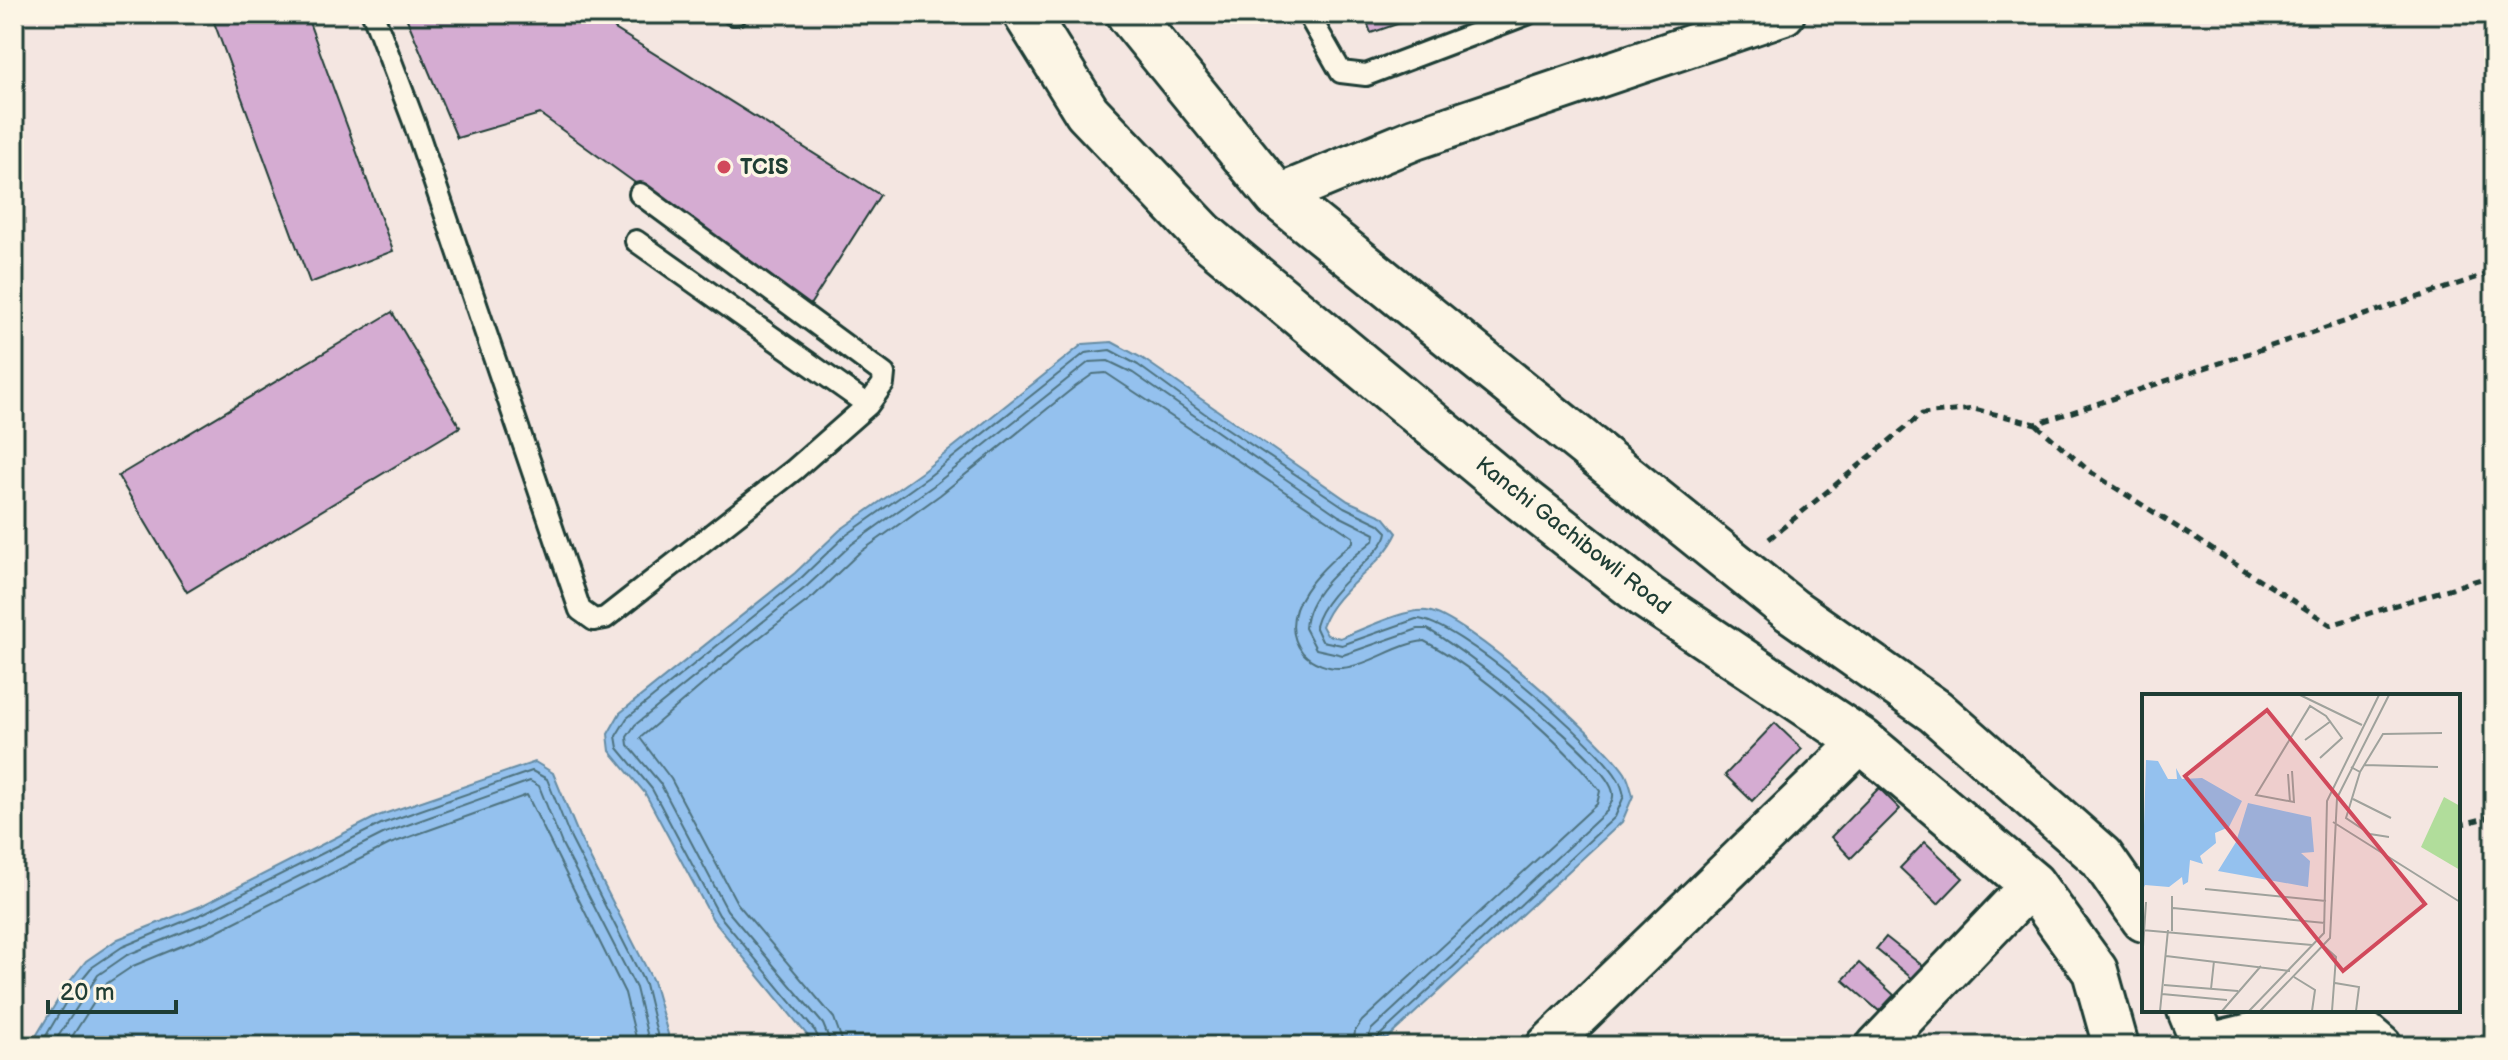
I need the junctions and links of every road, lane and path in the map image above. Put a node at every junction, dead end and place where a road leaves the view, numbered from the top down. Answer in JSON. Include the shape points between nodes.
{"nodes":[{"id":1,"x":373,"y":14,"type":"edge"},
{"id":2,"x":1026,"y":14,"type":"edge"},
{"id":3,"x":1129,"y":14,"type":"edge"},
{"id":4,"x":1308,"y":14,"type":"edge"},
{"id":5,"x":1527,"y":14,"type":"edge"},
{"id":6,"x":1784,"y":14,"type":"edge"},
{"id":7,"x":640,"y":194,"type":"dead end"},
{"id":8,"x":1277,"y":196,"type":"junction"},
{"id":9,"x":636,"y":241,"type":"dead end"},
{"id":10,"x":2494,"y":272,"type":"edge"},
{"id":11,"x":868,"y":405,"type":"junction"},
{"id":12,"x":2036,"y":424,"type":"junction"},
{"id":13,"x":1737,"y":565,"type":"junction"},
{"id":14,"x":2494,"y":575,"type":"edge"},
{"id":15,"x":1862,"y":741,"type":"junction"},
{"id":16,"x":2494,"y":816,"type":"edge"},
{"id":17,"x":2460,"y":824,"type":"edge"},
{"id":18,"x":2032,"y":884,"type":"junction"},
{"id":19,"x":2142,"y":916,"type":"edge"},
{"id":20,"x":2191,"y":1012,"type":"edge"},
{"id":21,"x":1547,"y":1046,"type":"edge"},
{"id":22,"x":1877,"y":1046,"type":"edge"},
{"id":23,"x":2116,"y":1046,"type":"edge"},
{"id":24,"x":2205,"y":1046,"type":"edge"},
{"id":25,"x":2381,"y":1046,"type":"edge"}],
"edges":[{"from":1,"to":11,"type":"lane","via":[[580,610],[594,620],[605,618]]},
{"from":2,"to":15,"type":"main road","name":"Kanchi Gachibowli Road","via":[[1087,112],[1203,234],[1647,597]]},
{"from":3,"to":8,"type":"main road"},
{"from":4,"to":5,"type":"lane","via":[[1341,72],[1366,75]]},
{"from":6,"to":8,"type":"street","via":[[1415,139]]},
{"from":7,"to":11,"type":"lane","via":[[879,367],[883,384]]},
{"from":8,"to":13,"type":"main road"},
{"from":9,"to":11,"type":"lane"},
{"from":10,"to":12,"type":"path"},
{"from":12,"to":13,"type":"path","via":[[1974,409],[1922,414]]},
{"from":12,"to":14,"type":"path","via":[[2089,471],[2331,625]]},
{"from":13,"to":19,"type":"main road","via":[[1791,610],[1935,711],[2101,857]]},
{"from":15,"to":18,"type":"main road","name":"Kanchi Gachibowli Road"},
{"from":15,"to":21,"type":"street"},
{"from":16,"to":17,"type":"path"},
{"from":18,"to":22,"type":"street"},
{"from":18,"to":23,"type":"main road","name":"Kanchi Gachibowli Road","via":[[2095,971]]},
{"from":20,"to":24,"type":"main road"},
{"from":24,"to":25,"type":"street","via":[[2280,1027],[2354,1023]]}]}
